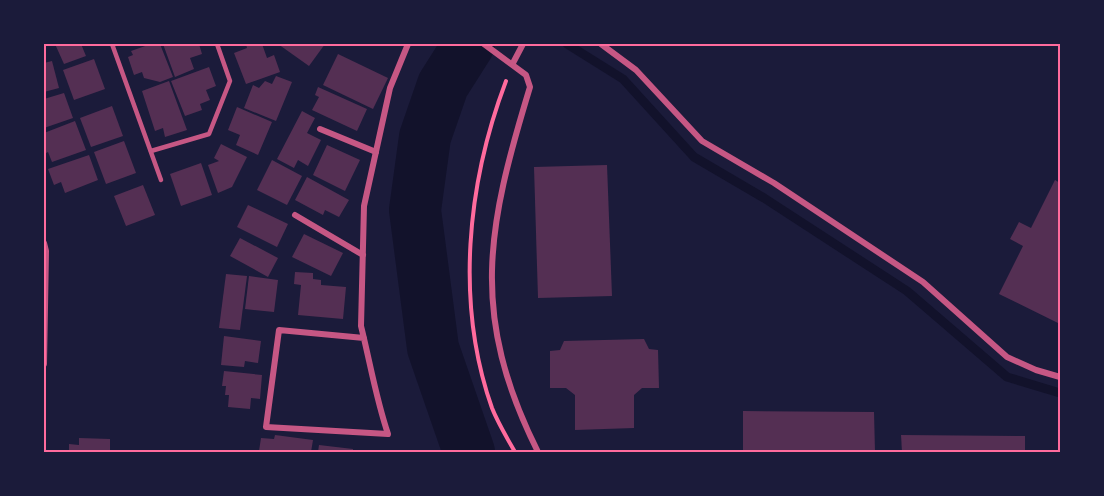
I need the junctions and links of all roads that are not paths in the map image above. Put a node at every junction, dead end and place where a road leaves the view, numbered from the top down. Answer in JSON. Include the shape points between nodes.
{"nodes":[{"id":1,"x":115,"y":44,"type":"edge"},
{"id":2,"x":217,"y":44,"type":"edge"},
{"id":3,"x":408,"y":44,"type":"edge"},
{"id":4,"x":484,"y":44,"type":"edge"},
{"id":5,"x":523,"y":44,"type":"edge"},
{"id":6,"x":601,"y":44,"type":"edge"},
{"id":7,"x":513,"y":63,"type":"junction"},
{"id":8,"x":320,"y":129,"type":"dead end"},
{"id":9,"x":151,"y":151,"type":"junction"},
{"id":10,"x":376,"y":152,"type":"junction"},
{"id":11,"x":161,"y":180,"type":"dead end"},
{"id":12,"x":295,"y":215,"type":"dead end"},
{"id":13,"x":44,"y":243,"type":"edge"},
{"id":14,"x":363,"y":255,"type":"junction"},
{"id":15,"x":364,"y":338,"type":"junction"},
{"id":16,"x":44,"y":364,"type":"edge"},
{"id":17,"x":1060,"y":377,"type":"edge"},
{"id":18,"x":538,"y":453,"type":"edge"}],
"edges":[{"from":1,"to":9,"type":"lane"},
{"from":2,"to":9,"type":"lane","via":[[230,81],[209,134]]},
{"from":3,"to":10,"type":"street","via":[[390,88]]},
{"from":4,"to":7,"type":"street"},
{"from":5,"to":7,"type":"street"},
{"from":6,"to":17,"type":"street","via":[[625,58],[702,141],[774,183],[923,282],[1007,357]]},
{"from":7,"to":18,"type":"street","via":[[526,75],[530,87],[505,168],[493,234],[490,281],[505,375]]},
{"from":8,"to":10,"type":"street"},
{"from":9,"to":11,"type":"lane"},
{"from":10,"to":14,"type":"street","via":[[364,206]]},
{"from":12,"to":14,"type":"street"},
{"from":13,"to":16,"type":"street"},
{"from":14,"to":15,"type":"street"},
{"from":15,"to":15,"type":"street","via":[[279,330],[266,428],[388,434]]}]}
